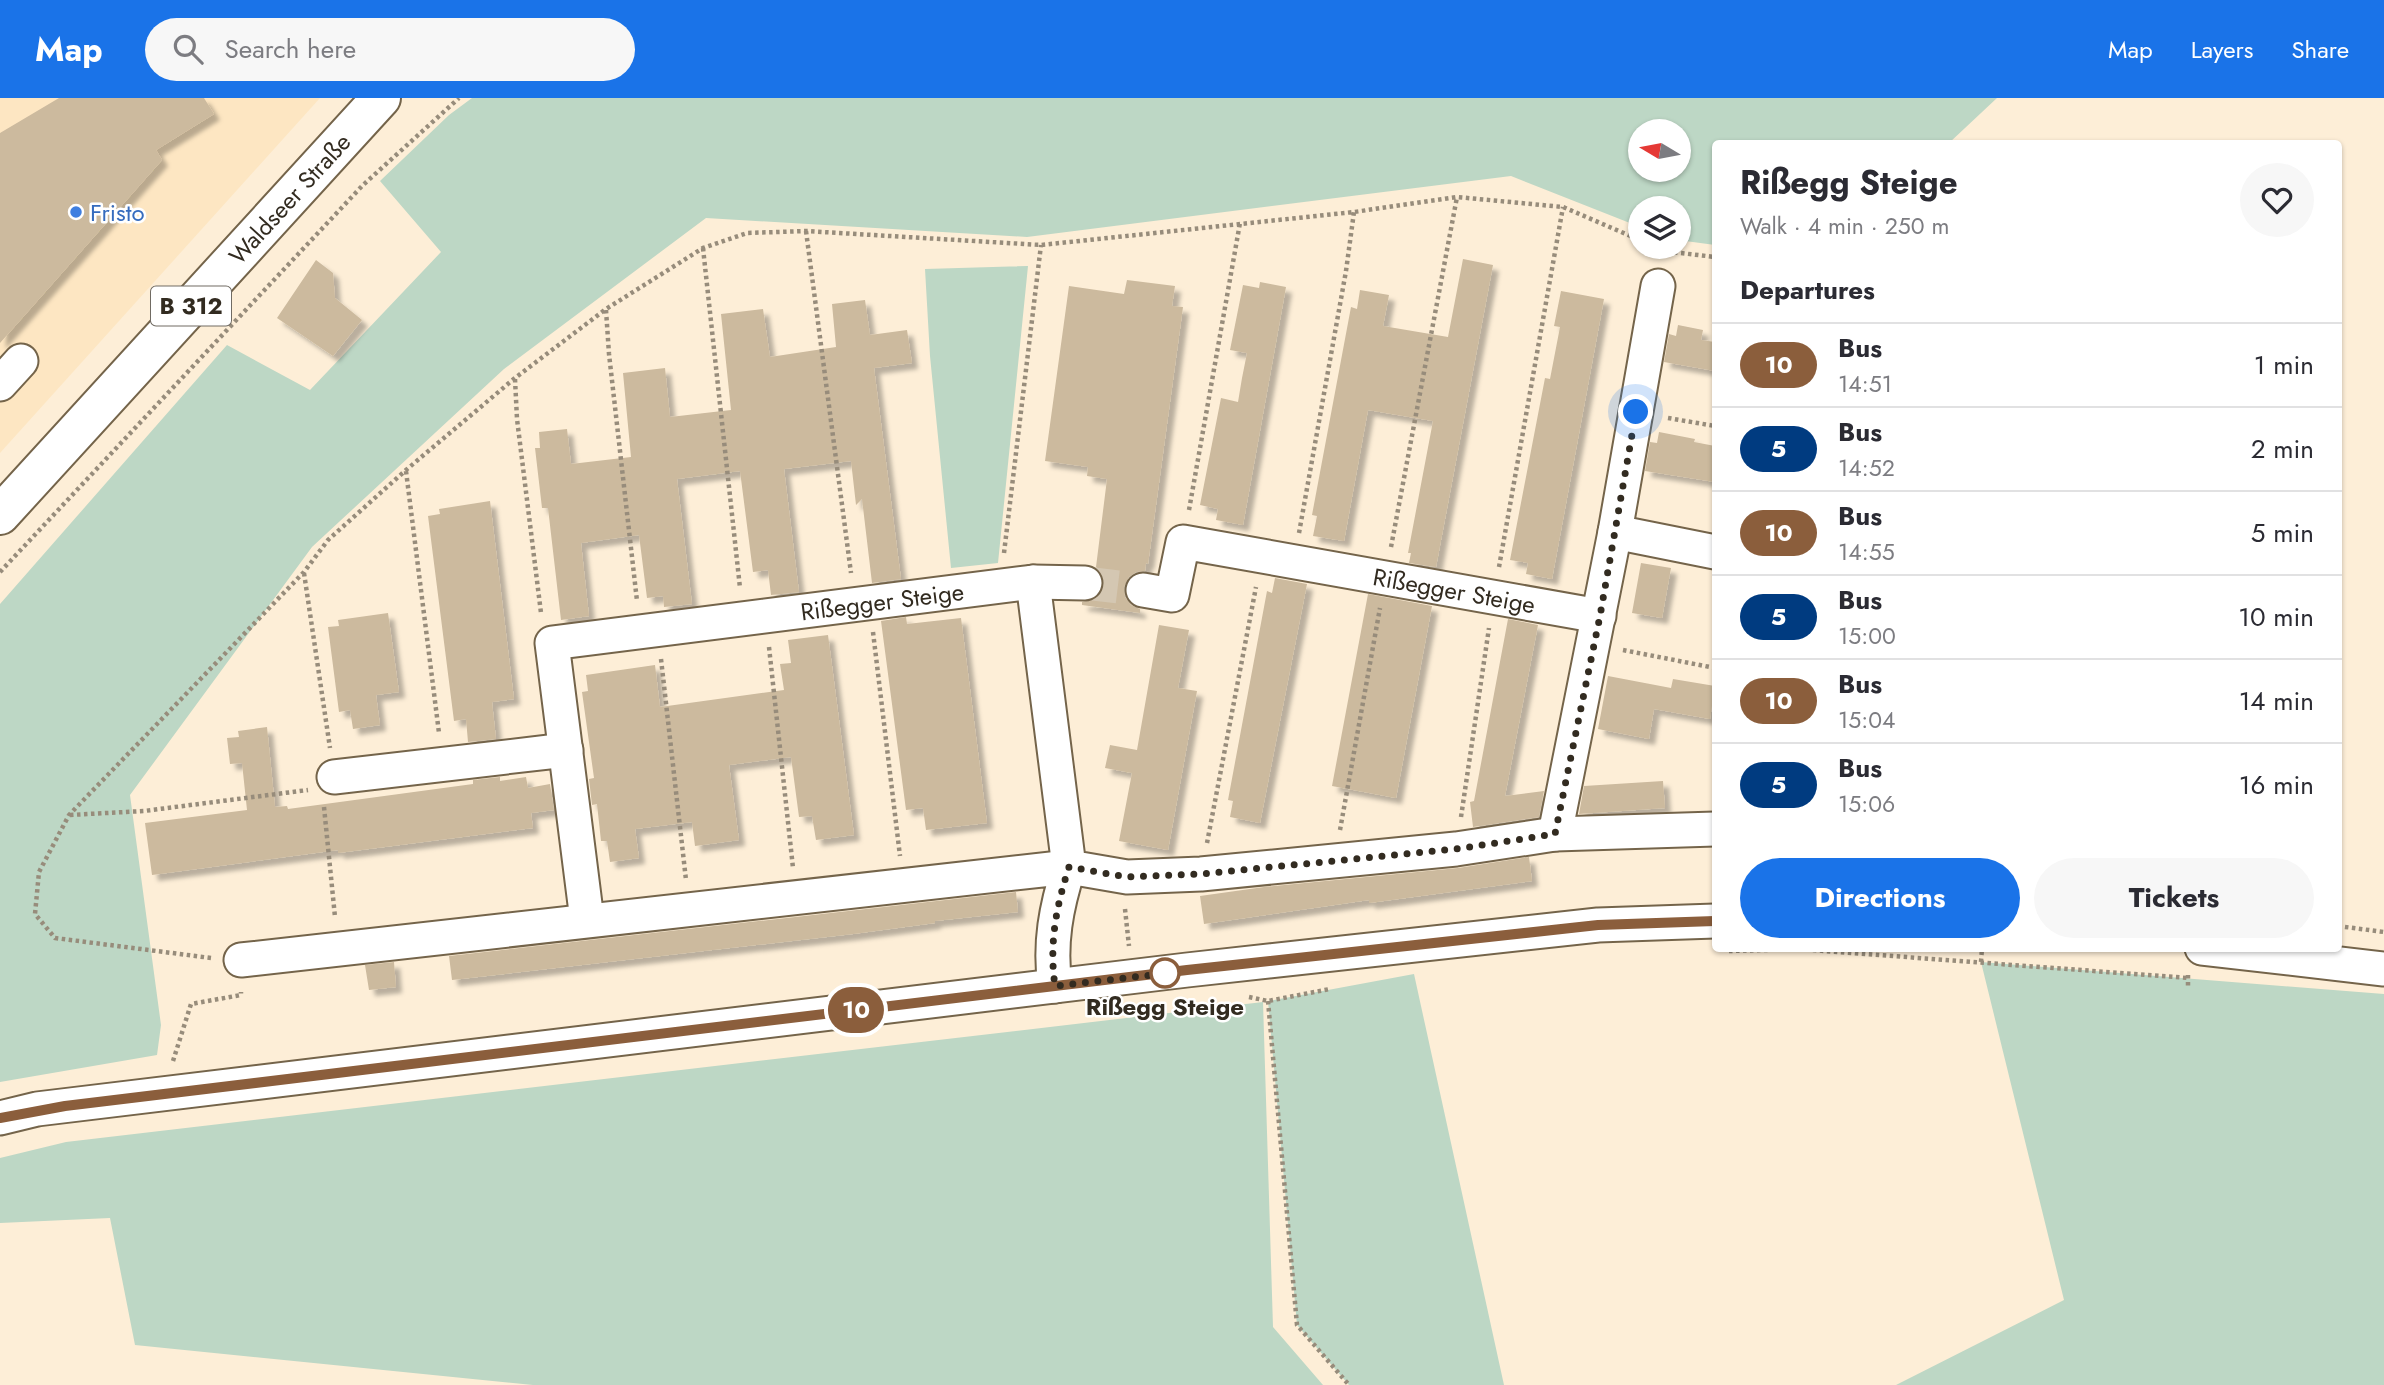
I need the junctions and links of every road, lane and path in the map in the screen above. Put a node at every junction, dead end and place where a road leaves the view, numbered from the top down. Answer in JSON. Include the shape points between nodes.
{"nodes":[{"id":1,"x":381,"y":98,"type":"edge"},
{"id":2,"x":459,"y":98,"type":"edge"},
{"id":3,"x":1457,"y":197,"type":"junction"},
{"id":4,"x":1563,"y":207,"type":"junction"},
{"id":5,"x":1354,"y":212,"type":"junction"},
{"id":6,"x":1240,"y":223,"type":"junction"},
{"id":7,"x":806,"y":231,"type":"junction"},
{"id":8,"x":1628,"y":235,"type":"edge"},
{"id":9,"x":1041,"y":244,"type":"junction"},
{"id":10,"x":703,"y":248,"type":"junction"},
{"id":11,"x":1447,"y":253,"type":"dead end"},
{"id":12,"x":1691,"y":254,"type":"edge"},
{"id":13,"x":1712,"y":257,"type":"edge"},
{"id":14,"x":1658,"y":286,"type":"dead end"},
{"id":15,"x":606,"y":309,"type":"junction"},
{"id":16,"x":514,"y":378,"type":"junction"},
{"id":17,"x":1636,"y":412,"type":"junction"},
{"id":18,"x":1712,"y":425,"type":"edge"},
{"id":19,"x":406,"y":470,"type":"junction"},
{"id":20,"x":0,"y":515,"type":"edge"},
{"id":21,"x":1615,"y":532,"type":"junction"},
{"id":22,"x":1183,"y":542,"type":"junction"},
{"id":23,"x":1712,"y":551,"type":"edge"},
{"id":24,"x":1278,"y":558,"type":"junction"},
{"id":25,"x":0,"y":572,"type":"edge"},
{"id":26,"x":304,"y":572,"type":"junction"},
{"id":27,"x":1033,"y":582,"type":"junction"},
{"id":28,"x":1085,"y":583,"type":"tunnel mouth"},
{"id":29,"x":1000,"y":586,"type":"junction"},
{"id":30,"x":1143,"y":590,"type":"tunnel mouth"},
{"id":31,"x":1494,"y":597,"type":"junction"},
{"id":32,"x":862,"y":602,"type":"junction"},
{"id":33,"x":754,"y":616,"type":"junction"},
{"id":34,"x":649,"y":630,"type":"junction"},
{"id":35,"x":1596,"y":630,"type":"junction"},
{"id":36,"x":552,"y":643,"type":"junction"},
{"id":37,"x":1712,"y":667,"type":"edge"},
{"id":38,"x":566,"y":750,"type":"junction"},
{"id":39,"x":442,"y":764,"type":"junction"},
{"id":40,"x":328,"y":783,"type":"junction"},
{"id":41,"x":69,"y":815,"type":"junction"},
{"id":42,"x":1712,"y":829,"type":"edge"},
{"id":43,"x":1555,"y":834,"type":"junction"},
{"id":44,"x":1456,"y":849,"type":"junction"},
{"id":45,"x":1069,"y":867,"type":"junction"},
{"id":46,"x":1201,"y":874,"type":"junction"},
{"id":47,"x":1127,"y":877,"type":"junction"},
{"id":48,"x":903,"y":885,"type":"junction"},
{"id":49,"x":796,"y":896,"type":"junction"},
{"id":50,"x":690,"y":908,"type":"junction"},
{"id":51,"x":587,"y":920,"type":"junction"},
{"id":52,"x":2342,"y":927,"type":"edge"},
{"id":53,"x":2384,"y":932,"type":"edge"},
{"id":54,"x":1712,"y":937,"type":"edge"},
{"id":55,"x":338,"y":949,"type":"junction"},
{"id":56,"x":1840,"y":952,"type":"edge"},
{"id":57,"x":1982,"y":952,"type":"edge"},
{"id":58,"x":1130,"y":954,"type":"dead end"},
{"id":59,"x":241,"y":960,"type":"joint"},
{"id":60,"x":1981,"y":962,"type":"junction"},
{"id":61,"x":2202,"y":964,"type":"edge"},
{"id":62,"x":2384,"y":969,"type":"edge"},
{"id":63,"x":1055,"y":986,"type":"junction"},
{"id":64,"x":1334,"y":989,"type":"dead end"},
{"id":65,"x":241,"y":995,"type":"dead end"},
{"id":66,"x":171,"y":1069,"type":"dead end"},
{"id":67,"x":0,"y":1118,"type":"edge"},
{"id":68,"x":1349,"y":1385,"type":"edge"}],
"edges":[{"from":1,"to":20,"type":"main road","name":"Waldseer Straße","number":"B 312"},
{"from":2,"to":25,"type":"path","via":[[363,185]]},
{"from":3,"to":4,"type":"path"},
{"from":3,"to":5,"type":"path"},
{"from":3,"to":11,"type":"path"},
{"from":4,"to":8,"type":"path"},
{"from":4,"to":31,"type":"path"},
{"from":5,"to":6,"type":"path"},
{"from":5,"to":24,"type":"path","via":[[1346,271]]},
{"from":6,"to":9,"type":"path"},
{"from":6,"to":22,"type":"path"},
{"from":7,"to":9,"type":"path"},
{"from":7,"to":10,"type":"path","via":[[747,233]]},
{"from":7,"to":32,"type":"path"},
{"from":9,"to":29,"type":"path"},
{"from":10,"to":15,"type":"path"},
{"from":10,"to":33,"type":"path"},
{"from":12,"to":13,"type":"path"},
{"from":14,"to":17,"type":"street"},
{"from":15,"to":16,"type":"path"},
{"from":15,"to":34,"type":"path"},
{"from":16,"to":19,"type":"path"},
{"from":16,"to":36,"type":"path","via":[[543,631]]},
{"from":17,"to":18,"type":"path"},
{"from":17,"to":21,"type":"street"},
{"from":19,"to":26,"type":"path","via":[[328,540]]},
{"from":19,"to":39,"type":"path"},
{"from":21,"to":23,"type":"street"},
{"from":21,"to":35,"type":"street"},
{"from":22,"to":24,"type":"street","name":"Rißegger Steige"},
{"from":22,"to":30,"type":"street","via":[[1172,595]]},
{"from":24,"to":31,"type":"street","name":"Rißegger Steige"},
{"from":24,"to":46,"type":"path"},
{"from":26,"to":40,"type":"path"},
{"from":26,"to":41,"type":"path"},
{"from":27,"to":28,"type":"street"},
{"from":27,"to":29,"type":"street","name":"Rißegger Steige"},
{"from":27,"to":45,"type":"street"},
{"from":29,"to":32,"type":"street","name":"Rißegger Steige"},
{"from":31,"to":35,"type":"street","name":"Rißegger Steige"},
{"from":31,"to":44,"type":"path"},
{"from":32,"to":33,"type":"street","name":"Rißegger Steige"},
{"from":32,"to":48,"type":"path"},
{"from":33,"to":34,"type":"street","name":"Rißegger Steige"},
{"from":33,"to":49,"type":"path"},
{"from":34,"to":36,"type":"street","name":"Rißegger Steige"},
{"from":34,"to":50,"type":"path"},
{"from":35,"to":37,"type":"path"},
{"from":35,"to":43,"type":"street"},
{"from":36,"to":38,"type":"street"},
{"from":38,"to":39,"type":"street"},
{"from":38,"to":51,"type":"street"},
{"from":39,"to":40,"type":"street"},
{"from":40,"to":41,"type":"path","via":[[144,811]]},
{"from":40,"to":55,"type":"path"},
{"from":41,"to":59,"type":"path","via":[[39,872],[35,914],[55,938]]},
{"from":42,"to":43,"type":"street"},
{"from":43,"to":44,"type":"street"},
{"from":44,"to":46,"type":"street"},
{"from":45,"to":47,"type":"street"},
{"from":45,"to":48,"type":"street"},
{"from":45,"to":63,"type":"street","via":[[1053,928]]},
{"from":46,"to":47,"type":"street"},
{"from":47,"to":58,"type":"path","via":[[1124,897]]},
{"from":48,"to":49,"type":"street"},
{"from":49,"to":50,"type":"street"},
{"from":50,"to":51,"type":"street"},
{"from":51,"to":55,"type":"street"},
{"from":52,"to":53,"type":"path"},
{"from":54,"to":63,"type":"street","via":[[1598,925]]},
{"from":55,"to":59,"type":"street"},
{"from":56,"to":60,"type":"path"},
{"from":57,"to":60,"type":"path"},
{"from":60,"to":61,"type":"path"},
{"from":61,"to":62,"type":"street"},
{"from":63,"to":67,"type":"street","via":[[65,1106]]},
{"from":64,"to":68,"type":"path","via":[[1268,1001],[1297,1325]]},
{"from":65,"to":66,"type":"path","via":[[191,1004]]}]}
